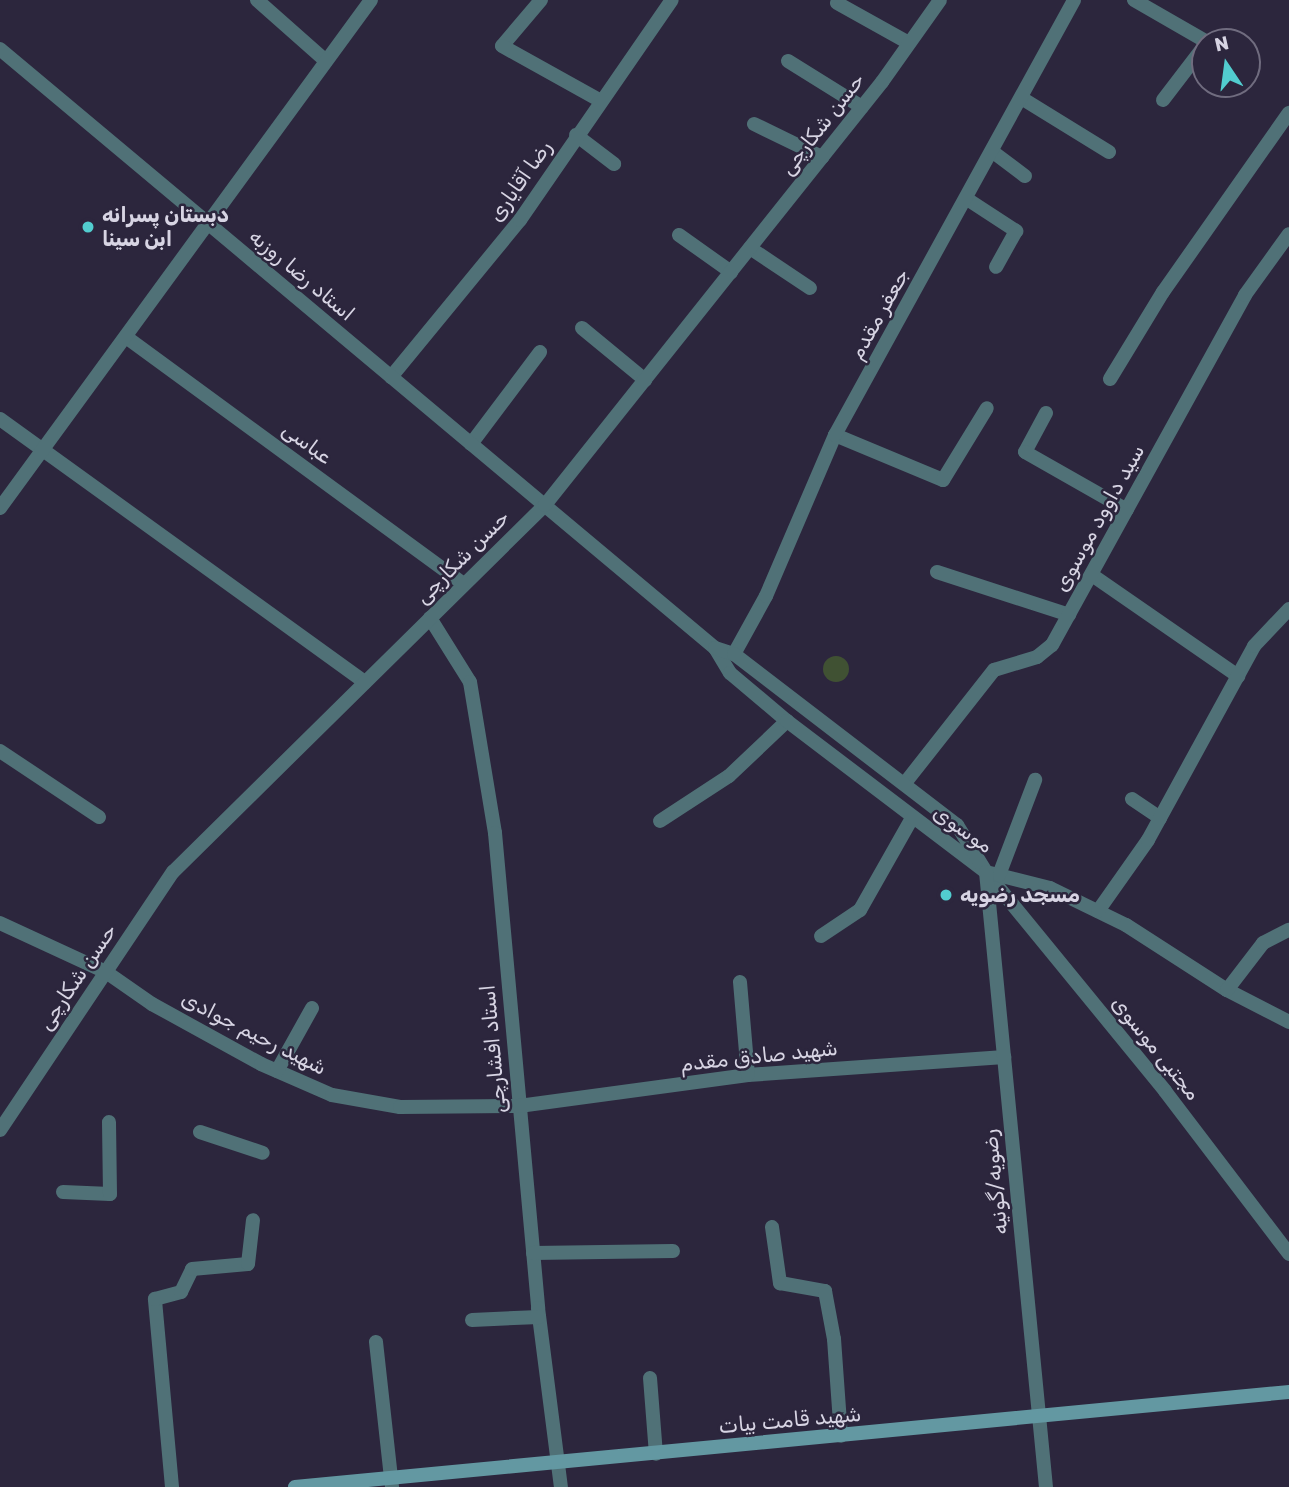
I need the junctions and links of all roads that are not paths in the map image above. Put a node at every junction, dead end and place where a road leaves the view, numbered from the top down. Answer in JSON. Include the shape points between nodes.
{"nodes":[{"id":1,"x":257,"y":0,"type":"edge"},
{"id":2,"x":371,"y":0,"type":"edge"},
{"id":3,"x":541,"y":0,"type":"edge"},
{"id":4,"x":672,"y":0,"type":"edge"},
{"id":5,"x":940,"y":0,"type":"edge"},
{"id":6,"x":1074,"y":0,"type":"edge"},
{"id":7,"x":1134,"y":0,"type":"edge"},
{"id":8,"x":837,"y":3,"type":"dead end"},
{"id":9,"x":1191,"y":34,"type":"edge"},
{"id":10,"x":909,"y":43,"type":"junction"},
{"id":11,"x":0,"y":49,"type":"edge"},
{"id":12,"x":326,"y":61,"type":"junction"},
{"id":13,"x":788,"y":61,"type":"dead end"},
{"id":14,"x":1191,"y":63,"type":"edge"},
{"id":15,"x":1023,"y":99,"type":"junction"},
{"id":16,"x":599,"y":100,"type":"junction"},
{"id":17,"x":1163,"y":100,"type":"dead end"},
{"id":18,"x":862,"y":107,"type":"junction"},
{"id":19,"x":1289,"y":113,"type":"edge"},
{"id":20,"x":754,"y":124,"type":"dead end"},
{"id":21,"x":576,"y":135,"type":"junction"},
{"id":22,"x":993,"y":152,"type":"junction"},
{"id":23,"x":1109,"y":152,"type":"dead end"},
{"id":24,"x":822,"y":157,"type":"junction"},
{"id":25,"x":614,"y":164,"type":"dead end"},
{"id":26,"x":1025,"y":176,"type":"dead end"},
{"id":27,"x":967,"y":199,"type":"junction"},
{"id":28,"x":208,"y":223,"type":"junction"},
{"id":29,"x":1289,"y":234,"type":"edge"},
{"id":30,"x":679,"y":235,"type":"dead end"},
{"id":31,"x":750,"y":248,"type":"junction"},
{"id":32,"x":996,"y":267,"type":"dead end"},
{"id":33,"x":731,"y":272,"type":"junction"},
{"id":34,"x":810,"y":288,"type":"dead end"},
{"id":35,"x":582,"y":328,"type":"dead end"},
{"id":36,"x":126,"y":337,"type":"junction"},
{"id":37,"x":540,"y":352,"type":"dead end"},
{"id":38,"x":391,"y":377,"type":"junction"},
{"id":39,"x":1110,"y":379,"type":"dead end"},
{"id":40,"x":645,"y":380,"type":"junction"},
{"id":41,"x":987,"y":408,"type":"dead end"},
{"id":42,"x":1045,"y":413,"type":"dead end"},
{"id":43,"x":0,"y":419,"type":"edge"},
{"id":44,"x":835,"y":435,"type":"junction"},
{"id":45,"x":471,"y":444,"type":"junction"},
{"id":46,"x":44,"y":449,"type":"junction"},
{"id":47,"x":545,"y":505,"type":"junction"},
{"id":48,"x":0,"y":508,"type":"edge"},
{"id":49,"x":1128,"y":510,"type":"junction"},
{"id":50,"x":937,"y":572,"type":"dead end"},
{"id":51,"x":1092,"y":575,"type":"junction"},
{"id":52,"x":464,"y":584,"type":"junction"},
{"id":53,"x":1289,"y":609,"type":"edge"},
{"id":54,"x":1069,"y":615,"type":"junction"},
{"id":55,"x":430,"y":618,"type":"junction"},
{"id":56,"x":715,"y":648,"type":"junction"},
{"id":57,"x":734,"y":654,"type":"junction"},
{"id":58,"x":1238,"y":676,"type":"junction"},
{"id":59,"x":365,"y":682,"type":"junction"},
{"id":60,"x":787,"y":721,"type":"junction"},
{"id":61,"x":0,"y":751,"type":"edge"},
{"id":62,"x":1035,"y":780,"type":"dead end"},
{"id":63,"x":905,"y":783,"type":"junction"},
{"id":64,"x":1132,"y":799,"type":"dead end"},
{"id":65,"x":99,"y":817,"type":"dead end"},
{"id":66,"x":912,"y":818,"type":"junction"},
{"id":67,"x":1160,"y":818,"type":"junction"},
{"id":68,"x":660,"y":821,"type":"dead end"},
{"id":69,"x":992,"y":874,"type":"junction"},
{"id":70,"x":1098,"y":911,"type":"junction"},
{"id":71,"x":0,"y":923,"type":"edge"},
{"id":72,"x":1289,"y":930,"type":"edge"},
{"id":73,"x":821,"y":936,"type":"dead end"},
{"id":74,"x":106,"y":972,"type":"junction"},
{"id":75,"x":740,"y":982,"type":"dead end"},
{"id":76,"x":1227,"y":990,"type":"junction"},
{"id":77,"x":312,"y":1008,"type":"dead end"},
{"id":78,"x":1289,"y":1022,"type":"edge"},
{"id":79,"x":1004,"y":1057,"type":"junction"},
{"id":80,"x":277,"y":1071,"type":"junction"},
{"id":81,"x":748,"y":1075,"type":"junction"},
{"id":82,"x":519,"y":1106,"type":"junction"},
{"id":83,"x":109,"y":1122,"type":"dead end"},
{"id":84,"x":0,"y":1130,"type":"edge"},
{"id":85,"x":200,"y":1132,"type":"dead end"},
{"id":86,"x":263,"y":1153,"type":"dead end"},
{"id":87,"x":63,"y":1192,"type":"dead end"},
{"id":88,"x":253,"y":1220,"type":"dead end"},
{"id":89,"x":772,"y":1227,"type":"dead end"},
{"id":90,"x":673,"y":1251,"type":"dead end"},
{"id":91,"x":533,"y":1254,"type":"junction"},
{"id":92,"x":1289,"y":1254,"type":"edge"},
{"id":93,"x":539,"y":1317,"type":"junction"},
{"id":94,"x":472,"y":1320,"type":"dead end"},
{"id":95,"x":376,"y":1342,"type":"dead end"},
{"id":96,"x":650,"y":1378,"type":"dead end"},
{"id":97,"x":1289,"y":1392,"type":"edge"},
{"id":98,"x":1040,"y":1418,"type":"junction"},
{"id":99,"x":841,"y":1436,"type":"junction"},
{"id":100,"x":656,"y":1454,"type":"junction"},
{"id":101,"x":558,"y":1463,"type":"junction"},
{"id":102,"x":392,"y":1482,"type":"edge"},
{"id":103,"x":172,"y":1487,"type":"edge"},
{"id":104,"x":295,"y":1487,"type":"edge"},
{"id":105,"x":561,"y":1487,"type":"edge"},
{"id":106,"x":1046,"y":1487,"type":"edge"}],
"edges":[{"from":1,"to":12,"type":"street"},
{"from":2,"to":12,"type":"street"},
{"from":3,"to":16,"type":"street","via":[[502,46]]},
{"from":4,"to":16,"type":"street","name":"رضا آقایاری"},
{"from":5,"to":10,"type":"street","name":"حسن شکارچی"},
{"from":6,"to":15,"type":"street","name":"جعفر مقدم"},
{"from":7,"to":9,"type":"street"},
{"from":8,"to":10,"type":"street"},
{"from":10,"to":18,"type":"street","name":"حسن شکارچی"},
{"from":11,"to":28,"type":"street","name":"استاد رضا روزبه"},
{"from":12,"to":28,"type":"street"},
{"from":13,"to":18,"type":"street"},
{"from":14,"to":17,"type":"street"},
{"from":15,"to":22,"type":"street","name":"جعفر مقدم"},
{"from":15,"to":23,"type":"street"},
{"from":16,"to":21,"type":"street","name":"رضا آقایاری"},
{"from":18,"to":24,"type":"street","name":"حسن شکارچی"},
{"from":19,"to":39,"type":"street","via":[[1163,292]]},
{"from":20,"to":24,"type":"street"},
{"from":21,"to":25,"type":"street"},
{"from":21,"to":38,"type":"street","name":"رضا آقایاری","via":[[520,220]]},
{"from":22,"to":26,"type":"street"},
{"from":22,"to":27,"type":"street","name":"جعفر مقدم"},
{"from":24,"to":31,"type":"street","name":"حسن شکارچی"},
{"from":27,"to":32,"type":"street","via":[[1016,231]]},
{"from":27,"to":44,"type":"street","name":"جعفر مقدم"},
{"from":28,"to":36,"type":"street"},
{"from":28,"to":38,"type":"street","name":"استاد رضا روزبه"},
{"from":29,"to":49,"type":"street","name":"سید داوود موسوی","via":[[1244,295]]},
{"from":30,"to":33,"type":"street"},
{"from":31,"to":33,"type":"street","name":"حسن شکارچی"},
{"from":31,"to":34,"type":"street"},
{"from":33,"to":40,"type":"street","name":"حسن شکارچی"},
{"from":35,"to":40,"type":"street"},
{"from":36,"to":46,"type":"street"},
{"from":36,"to":52,"type":"street","name":"عباسی"},
{"from":37,"to":45,"type":"street"},
{"from":38,"to":45,"type":"street","name":"استاد رضا روزبه"},
{"from":40,"to":47,"type":"street","name":"حسن شکارچی"},
{"from":41,"to":44,"type":"street","via":[[943,480]]},
{"from":42,"to":49,"type":"street","via":[[1025,452]]},
{"from":43,"to":46,"type":"street"},
{"from":44,"to":57,"type":"street","name":"جعفر مقدم","via":[[766,596]]},
{"from":45,"to":47,"type":"street","name":"استاد رضا روزبه"},
{"from":46,"to":48,"type":"street"},
{"from":46,"to":59,"type":"street"},
{"from":47,"to":52,"type":"street","name":"حسن شکارچی"},
{"from":47,"to":56,"type":"street","name":"موسوی"},
{"from":49,"to":51,"type":"street","name":"سید داوود موسوی"},
{"from":50,"to":54,"type":"street"},
{"from":51,"to":54,"type":"street","name":"سید داوود موسوی"},
{"from":51,"to":58,"type":"street"},
{"from":52,"to":55,"type":"street","name":"حسن شکارچی"},
{"from":53,"to":58,"type":"street","via":[[1254,646]]},
{"from":54,"to":63,"type":"street","name":"سید داوود موسوی","via":[[1052,645],[1037,657],[994,670]]},
{"from":55,"to":59,"type":"street","name":"حسن شکارچی"},
{"from":55,"to":82,"type":"street","name":"استاد افشارچی","via":[[470,682],[495,833]]},
{"from":56,"to":57,"type":"street","name":"موسوی"},
{"from":56,"to":60,"type":"street","name":"موسوی","via":[[730,673]]},
{"from":57,"to":63,"type":"street","name":"موسوی"},
{"from":58,"to":67,"type":"street"},
{"from":59,"to":74,"type":"street","name":"حسن شکارچی","via":[[173,872]]},
{"from":60,"to":66,"type":"street","name":"موسوی"},
{"from":60,"to":68,"type":"street","via":[[729,776]]},
{"from":61,"to":65,"type":"street"},
{"from":62,"to":69,"type":"street"},
{"from":63,"to":69,"type":"street","name":"موسوی","via":[[957,825]]},
{"from":64,"to":67,"type":"street"},
{"from":66,"to":69,"type":"street","name":"موسوی"},
{"from":66,"to":73,"type":"street","via":[[860,910]]},
{"from":67,"to":70,"type":"street"},
{"from":69,"to":70,"type":"street","via":[[1050,888]]},
{"from":69,"to":79,"type":"street","name":"رضویه/گونیه"},
{"from":69,"to":92,"type":"street","name":"مجتبی موسوی"},
{"from":70,"to":76,"type":"street"},
{"from":71,"to":74,"type":"street","name":"شهید رحیم جوادی"},
{"from":72,"to":76,"type":"street","via":[[1263,943]]},
{"from":74,"to":80,"type":"street","name":"شهید رحیم جوادی","via":[[152,1004]]},
{"from":74,"to":84,"type":"street","name":"حسن شکارچی"},
{"from":75,"to":81,"type":"street"},
{"from":76,"to":78,"type":"street"},
{"from":77,"to":80,"type":"street"},
{"from":79,"to":81,"type":"street","name":"شهید صادق مقدم"},
{"from":79,"to":98,"type":"street","name":"رضویه/گونیه"},
{"from":80,"to":82,"type":"street","name":"شهید رحیم جوادی","via":[[332,1095],[400,1107]]},
{"from":81,"to":82,"type":"street","name":"شهید صادق مقدم"},
{"from":82,"to":91,"type":"street","name":"استاد افشارچی"},
{"from":83,"to":87,"type":"street","via":[[110,1194]]},
{"from":85,"to":86,"type":"street"},
{"from":88,"to":103,"type":"street","via":[[248,1264],[192,1269],[181,1292],[155,1299]]},
{"from":89,"to":99,"type":"street","via":[[780,1283],[825,1291],[834,1339]]},
{"from":90,"to":91,"type":"street"},
{"from":91,"to":93,"type":"street","name":"استاد افشارچی"},
{"from":93,"to":94,"type":"street"},
{"from":93,"to":101,"type":"street","name":"استاد افشارچی"},
{"from":95,"to":102,"type":"street"},
{"from":96,"to":100,"type":"street"},
{"from":97,"to":98,"type":"main road","name":"شهید قامت بیات"},
{"from":98,"to":99,"type":"main road","name":"شهید قامت بیات"},
{"from":98,"to":106,"type":"street","name":"رضویه/گونیه"},
{"from":99,"to":100,"type":"main road","name":"شهید قامت بیات"},
{"from":100,"to":101,"type":"main road","name":"شهید قامت بیات"},
{"from":101,"to":102,"type":"main road","name":"شهید قامت بیات"},
{"from":101,"to":105,"type":"street","name":"استاد افشارچی"},
{"from":102,"to":104,"type":"main road","name":"شهید قامت بیات"}]}
